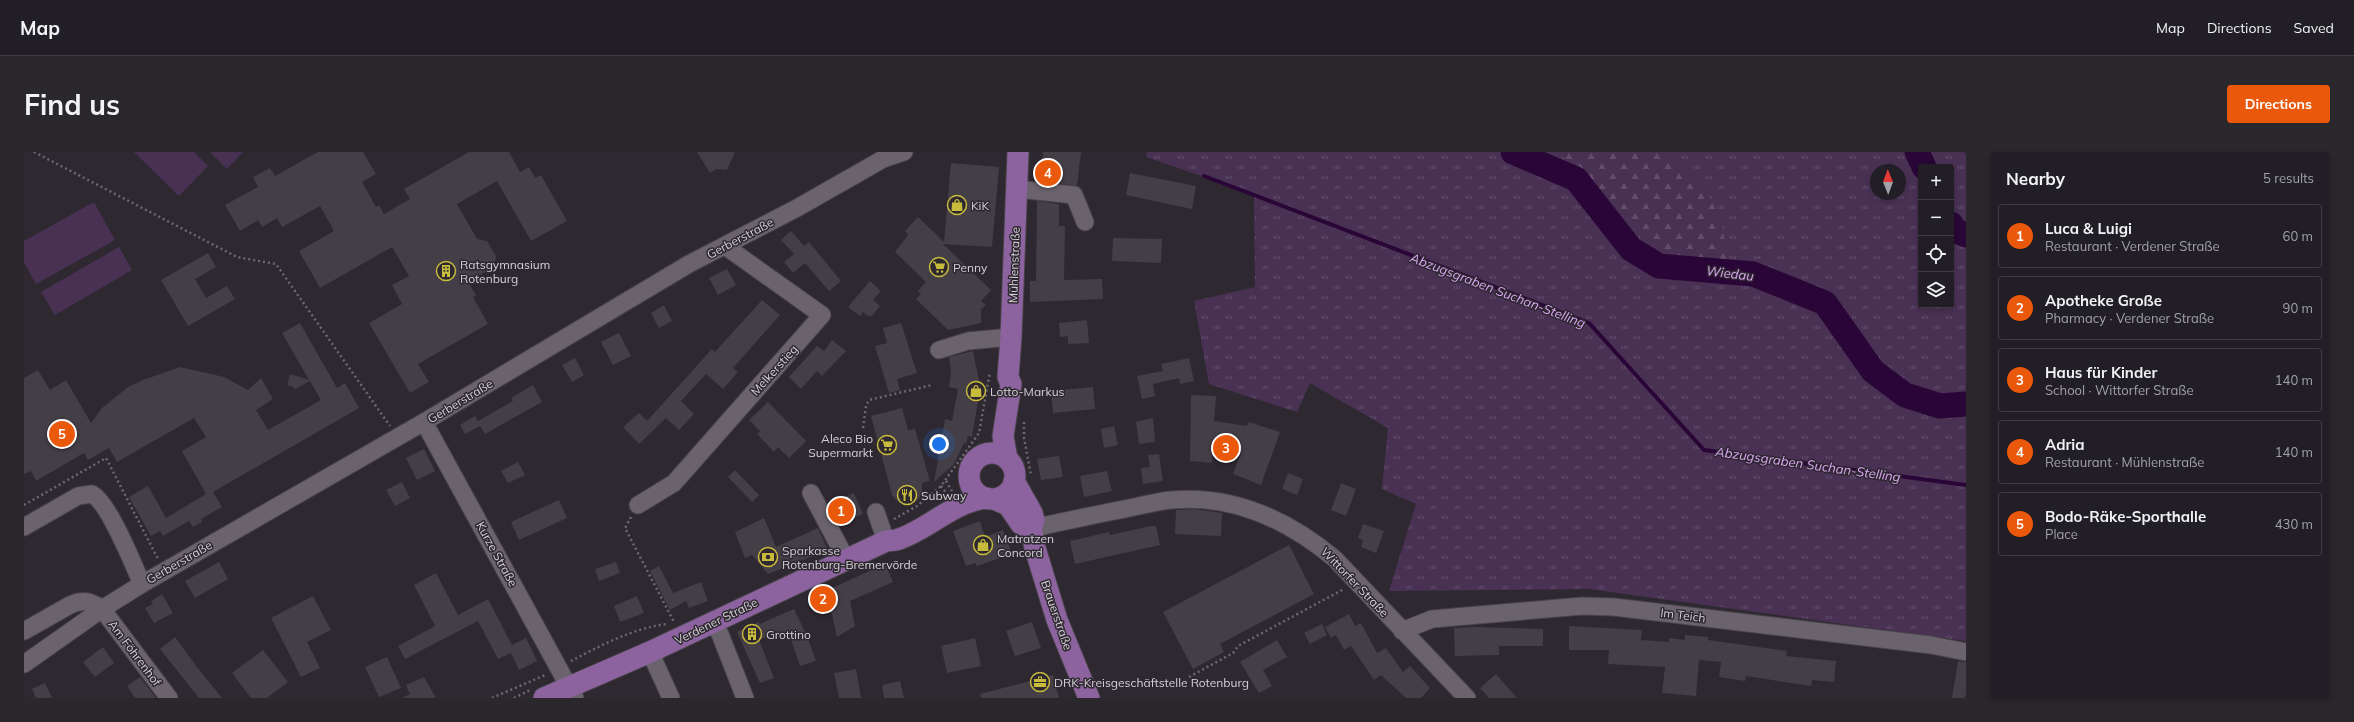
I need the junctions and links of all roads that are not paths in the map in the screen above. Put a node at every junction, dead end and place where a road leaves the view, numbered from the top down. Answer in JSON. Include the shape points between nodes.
{"nodes":[{"id":1,"x":904,"y":152,"type":"edge"},
{"id":2,"x":1018,"y":152,"type":"edge"},
{"id":3,"x":1016,"y":189,"type":"junction"},
{"id":4,"x":1085,"y":222,"type":"dead end"},
{"id":5,"x":725,"y":246,"type":"junction"},
{"id":6,"x":1011,"y":337,"type":"junction"},
{"id":7,"x":939,"y":350,"type":"dead end"},
{"id":8,"x":1008,"y":377,"type":"junction"},
{"id":9,"x":424,"y":422,"type":"junction"},
{"id":10,"x":979,"y":457,"type":"junction"},
{"id":11,"x":1007,"y":459,"type":"junction"},
{"id":12,"x":969,"y":476,"type":"junction"},
{"id":13,"x":1014,"y":481,"type":"junction"},
{"id":14,"x":811,"y":493,"type":"dead end"},
{"id":15,"x":991,"y":499,"type":"junction"},
{"id":16,"x":638,"y":505,"type":"road end"},
{"id":17,"x":876,"y":512,"type":"dead end"},
{"id":18,"x":24,"y":527,"type":"edge"},
{"id":19,"x":1031,"y":529,"type":"junction"},
{"id":20,"x":886,"y":541,"type":"junction"},
{"id":21,"x":846,"y":559,"type":"junction"},
{"id":22,"x":142,"y":584,"type":"junction"},
{"id":23,"x":102,"y":609,"type":"junction"},
{"id":24,"x":713,"y":623,"type":"junction"},
{"id":25,"x":1402,"y":631,"type":"junction"},
{"id":26,"x":24,"y":632,"type":"edge"},
{"id":27,"x":650,"y":652,"type":"junction"},
{"id":28,"x":1966,"y":652,"type":"edge"},
{"id":29,"x":24,"y":664,"type":"edge"},
{"id":30,"x":572,"y":692,"type":"edge"},
{"id":31,"x":1460,"y":695,"type":"edge"},
{"id":32,"x":169,"y":698,"type":"edge"},
{"id":33,"x":544,"y":698,"type":"edge"},
{"id":34,"x":671,"y":698,"type":"edge"},
{"id":35,"x":745,"y":698,"type":"edge"},
{"id":36,"x":1089,"y":698,"type":"edge"}],
"edges":[{"from":1,"to":5,"type":"street","name":"Gerberstraße","via":[[883,159]]},
{"from":2,"to":3,"type":"main road","name":"Mühlenstraße"},
{"from":3,"to":4,"type":"street","via":[[1074,195]]},
{"from":3,"to":6,"type":"main road","name":"Mühlenstraße"},
{"from":5,"to":9,"type":"street","name":"Gerberstraße","via":[[689,264]]},
{"from":5,"to":16,"type":"street","name":"Melkerstieg","via":[[822,315],[674,483]]},
{"from":6,"to":7,"type":"street","via":[[968,341]]},
{"from":6,"to":8,"type":"main road","name":"Mühlenstraße"},
{"from":8,"to":10,"type":"main road","name":"Mühlenstraße","via":[[1003,381],[996,401],[987,447]]},
{"from":8,"to":11,"type":"main road","name":"Mühlenstraße","via":[[1011,384],[1003,436]]},
{"from":9,"to":22,"type":"street","name":"Gerberstraße"},
{"from":9,"to":30,"type":"street","name":"Kurze Straße"},
{"from":10,"to":11,"type":"main road","via":[[994,453]]},
{"from":10,"to":12,"type":"main road","via":[[971,466]]},
{"from":11,"to":13,"type":"main road","via":[[1013,467]]},
{"from":12,"to":15,"type":"main road","via":[[974,490]]},
{"from":12,"to":20,"type":"main road","name":"Verdener Straße","via":[[950,487]]},
{"from":13,"to":15,"type":"main road","via":[[1007,493]]},
{"from":13,"to":19,"type":"main road","name":"Brauerstraße","via":[[1032,513],[1034,520]]},
{"from":14,"to":21,"type":"street"},
{"from":15,"to":19,"type":"main road","via":[[1008,504],[1021,524]]},
{"from":15,"to":20,"type":"main road","name":"Verdener Straße","via":[[970,501],[911,534],[898,540]]},
{"from":17,"to":20,"type":"street"},
{"from":18,"to":22,"type":"street","via":[[78,496],[92,494],[102,502]]},
{"from":19,"to":25,"type":"street","name":"Wittorfer Straße","via":[[1170,500],[1199,499],[1223,502],[1269,516],[1311,539],[1335,559]]},
{"from":19,"to":36,"type":"main road","name":"Brauerstraße","via":[[1057,620]]},
{"from":20,"to":21,"type":"main road","name":"Verdener Straße"},
{"from":21,"to":24,"type":"main road","name":"Verdener Straße"},
{"from":22,"to":23,"type":"street","name":"Gerberstraße"},
{"from":23,"to":26,"type":"street","via":[[89,601],[76,601]]},
{"from":23,"to":29,"type":"street","name":"Gerberstraße"},
{"from":23,"to":32,"type":"street","name":"Am Föhrenhof"},
{"from":24,"to":27,"type":"main road","name":"Verdener Straße"},
{"from":24,"to":35,"type":"street","via":[[720,634]]},
{"from":25,"to":28,"type":"street","name":"Im Teich","via":[[1432,619],[1582,606],[1614,607],[1931,645]]},
{"from":25,"to":31,"type":"street","name":"Wittorfer Straße"},
{"from":27,"to":30,"type":"main road","name":"Verdener Straße"},
{"from":27,"to":34,"type":"street"},
{"from":30,"to":33,"type":"main road","name":"Verdener Straße"}]}
